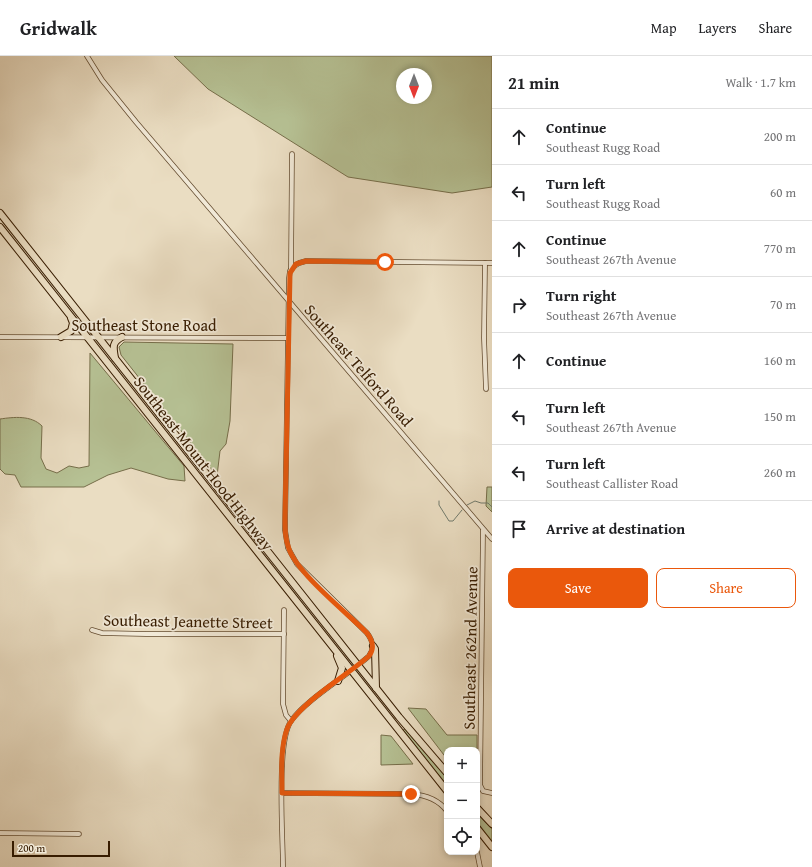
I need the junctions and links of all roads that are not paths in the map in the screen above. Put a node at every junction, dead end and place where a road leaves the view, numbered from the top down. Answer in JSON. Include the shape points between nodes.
{"nodes":[{"id":1,"x":87,"y":56,"type":"edge"},
{"id":2,"x":292,"y":154,"type":"dead end"},
{"id":3,"x":0,"y":214,"type":"edge"},
{"id":4,"x":0,"y":227,"type":"edge"},
{"id":5,"x":485,"y":263,"type":"junction"},
{"id":6,"x":492,"y":263,"type":"edge"},
{"id":7,"x":291,"y":269,"type":"junction"},
{"id":8,"x":44,"y":282,"type":"junction"},
{"id":9,"x":288,"y":301,"type":"junction"},
{"id":10,"x":71,"y":317,"type":"junction"},
{"id":11,"x":0,"y":337,"type":"edge"},
{"id":12,"x":61,"y":337,"type":"junction"},
{"id":13,"x":92,"y":337,"type":"junction"},
{"id":14,"x":122,"y":337,"type":"junction"},
{"id":15,"x":288,"y":338,"type":"junction"},
{"id":16,"x":115,"y":359,"type":"junction"},
{"id":17,"x":136,"y":386,"type":"junction"},
{"id":18,"x":486,"y":389,"type":"dead end"},
{"id":19,"x":484,"y":529,"type":"junction"},
{"id":20,"x":492,"y":539,"type":"edge"},
{"id":21,"x":284,"y":610,"type":"dead end"},
{"id":22,"x":309,"y":617,"type":"junction"},
{"id":23,"x":92,"y":630,"type":"dead end"},
{"id":24,"x":284,"y":634,"type":"junction"},
{"id":25,"x":330,"y":643,"type":"junction"},
{"id":26,"x":373,"y":646,"type":"junction"},
{"id":27,"x":358,"y":664,"type":"junction"},
{"id":28,"x":352,"y":670,"type":"junction"},
{"id":29,"x":338,"y":680,"type":"junction"},
{"id":30,"x":376,"y":688,"type":"junction"},
{"id":31,"x":399,"y":717,"type":"junction"},
{"id":32,"x":291,"y":721,"type":"junction"},
{"id":33,"x":444,"y":770,"type":"edge"},
{"id":34,"x":444,"y":787,"type":"edge"},
{"id":35,"x":282,"y":793,"type":"junction"},
{"id":36,"x":492,"y":793,"type":"edge"},
{"id":37,"x":444,"y":808,"type":"edge"},
{"id":38,"x":480,"y":811,"type":"edge"},
{"id":39,"x":492,"y":824,"type":"edge"},
{"id":40,"x":480,"y":832,"type":"edge"},
{"id":41,"x":0,"y":833,"type":"edge"},
{"id":42,"x":79,"y":834,"type":"dead end"},
{"id":43,"x":492,"y":847,"type":"edge"},
{"id":44,"x":478,"y":855,"type":"edge"},
{"id":45,"x":283,"y":867,"type":"edge"},
{"id":46,"x":480,"y":867,"type":"edge"}],
"edges":[{"from":1,"to":9,"type":"street","name":"Southeast Telford Road","via":[[109,88]]},
{"from":2,"to":7,"type":"street"},
{"from":3,"to":13,"type":"highway","name":"Southeast Mount Hood Highway"},
{"from":4,"to":8,"type":"highway","name":"Southeast Mount Hood Highway"},
{"from":5,"to":6,"type":"street"},
{"from":5,"to":7,"type":"street","via":[[306,261]]},
{"from":5,"to":18,"type":"street"},
{"from":7,"to":9,"type":"street"},
{"from":8,"to":10,"type":"highway","name":"Southeast Mount Hood Highway"},
{"from":8,"to":13,"type":"highway","via":[[61,297]]},
{"from":9,"to":15,"type":"street"},
{"from":9,"to":19,"type":"street","name":"Southeast Telford Road"},
{"from":10,"to":12,"type":"highway","via":[[72,329]]},
{"from":10,"to":13,"type":"highway","name":"Southeast Mount Hood Highway"},
{"from":11,"to":12,"type":"street","name":"Southeast Stone Road"},
{"from":12,"to":13,"type":"street","name":"Southeast Stone Road"},
{"from":13,"to":14,"type":"street","name":"Southeast Stone Road"},
{"from":13,"to":16,"type":"highway","name":"Southeast Mount Hood Highway"},
{"from":13,"to":17,"type":"highway","via":[[119,372]]},
{"from":13,"to":22,"type":"highway","name":"Southeast Mount Hood Highway"},
{"from":14,"to":15,"type":"street","name":"Southeast Stone Road"},
{"from":14,"to":16,"type":"highway","via":[[113,345]]},
{"from":15,"to":26,"type":"street","via":[[285,530],[288,548],[300,568],[367,633]]},
{"from":16,"to":17,"type":"highway","name":"Southeast Mount Hood Highway"},
{"from":17,"to":27,"type":"highway","name":"Southeast Mount Hood Highway"},
{"from":19,"to":20,"type":"street","name":"Southeast Telford Road"},
{"from":19,"to":36,"type":"street","name":"Southeast 262nd Avenue","via":[[480,785],[482,791]]},
{"from":21,"to":24,"type":"street"},
{"from":22,"to":25,"type":"highway","name":"Southeast Mount Hood Highway"},
{"from":22,"to":27,"type":"highway","via":[[326,629],[352,662]]},
{"from":23,"to":24,"type":"street","name":"Southeast Jeanette Street","via":[[102,633],[142,634]]},
{"from":24,"to":32,"type":"street","via":[[283,704]]},
{"from":25,"to":28,"type":"highway","name":"Southeast Mount Hood Highway"},
{"from":25,"to":29,"type":"highway","via":[[342,666]]},
{"from":26,"to":27,"type":"street","via":[[369,656]]},
{"from":26,"to":30,"type":"highway"},
{"from":27,"to":28,"type":"street"},
{"from":27,"to":30,"type":"highway","name":"Southeast Mount Hood Highway"},
{"from":28,"to":29,"type":"street"},
{"from":28,"to":31,"type":"highway","via":[[358,672],[382,703]]},
{"from":28,"to":34,"type":"highway","name":"Southeast Mount Hood Highway"},
{"from":29,"to":32,"type":"street"},
{"from":30,"to":31,"type":"highway","name":"Southeast Mount Hood Highway"},
{"from":31,"to":33,"type":"highway","name":"Southeast Mount Hood Highway"},
{"from":32,"to":35,"type":"street","via":[[283,749]]},
{"from":35,"to":37,"type":"street","via":[[425,795]]},
{"from":35,"to":45,"type":"street"},
{"from":38,"to":39,"type":"highway"},
{"from":40,"to":43,"type":"highway"},
{"from":41,"to":42,"type":"street"},
{"from":44,"to":46,"type":"street"}]}
